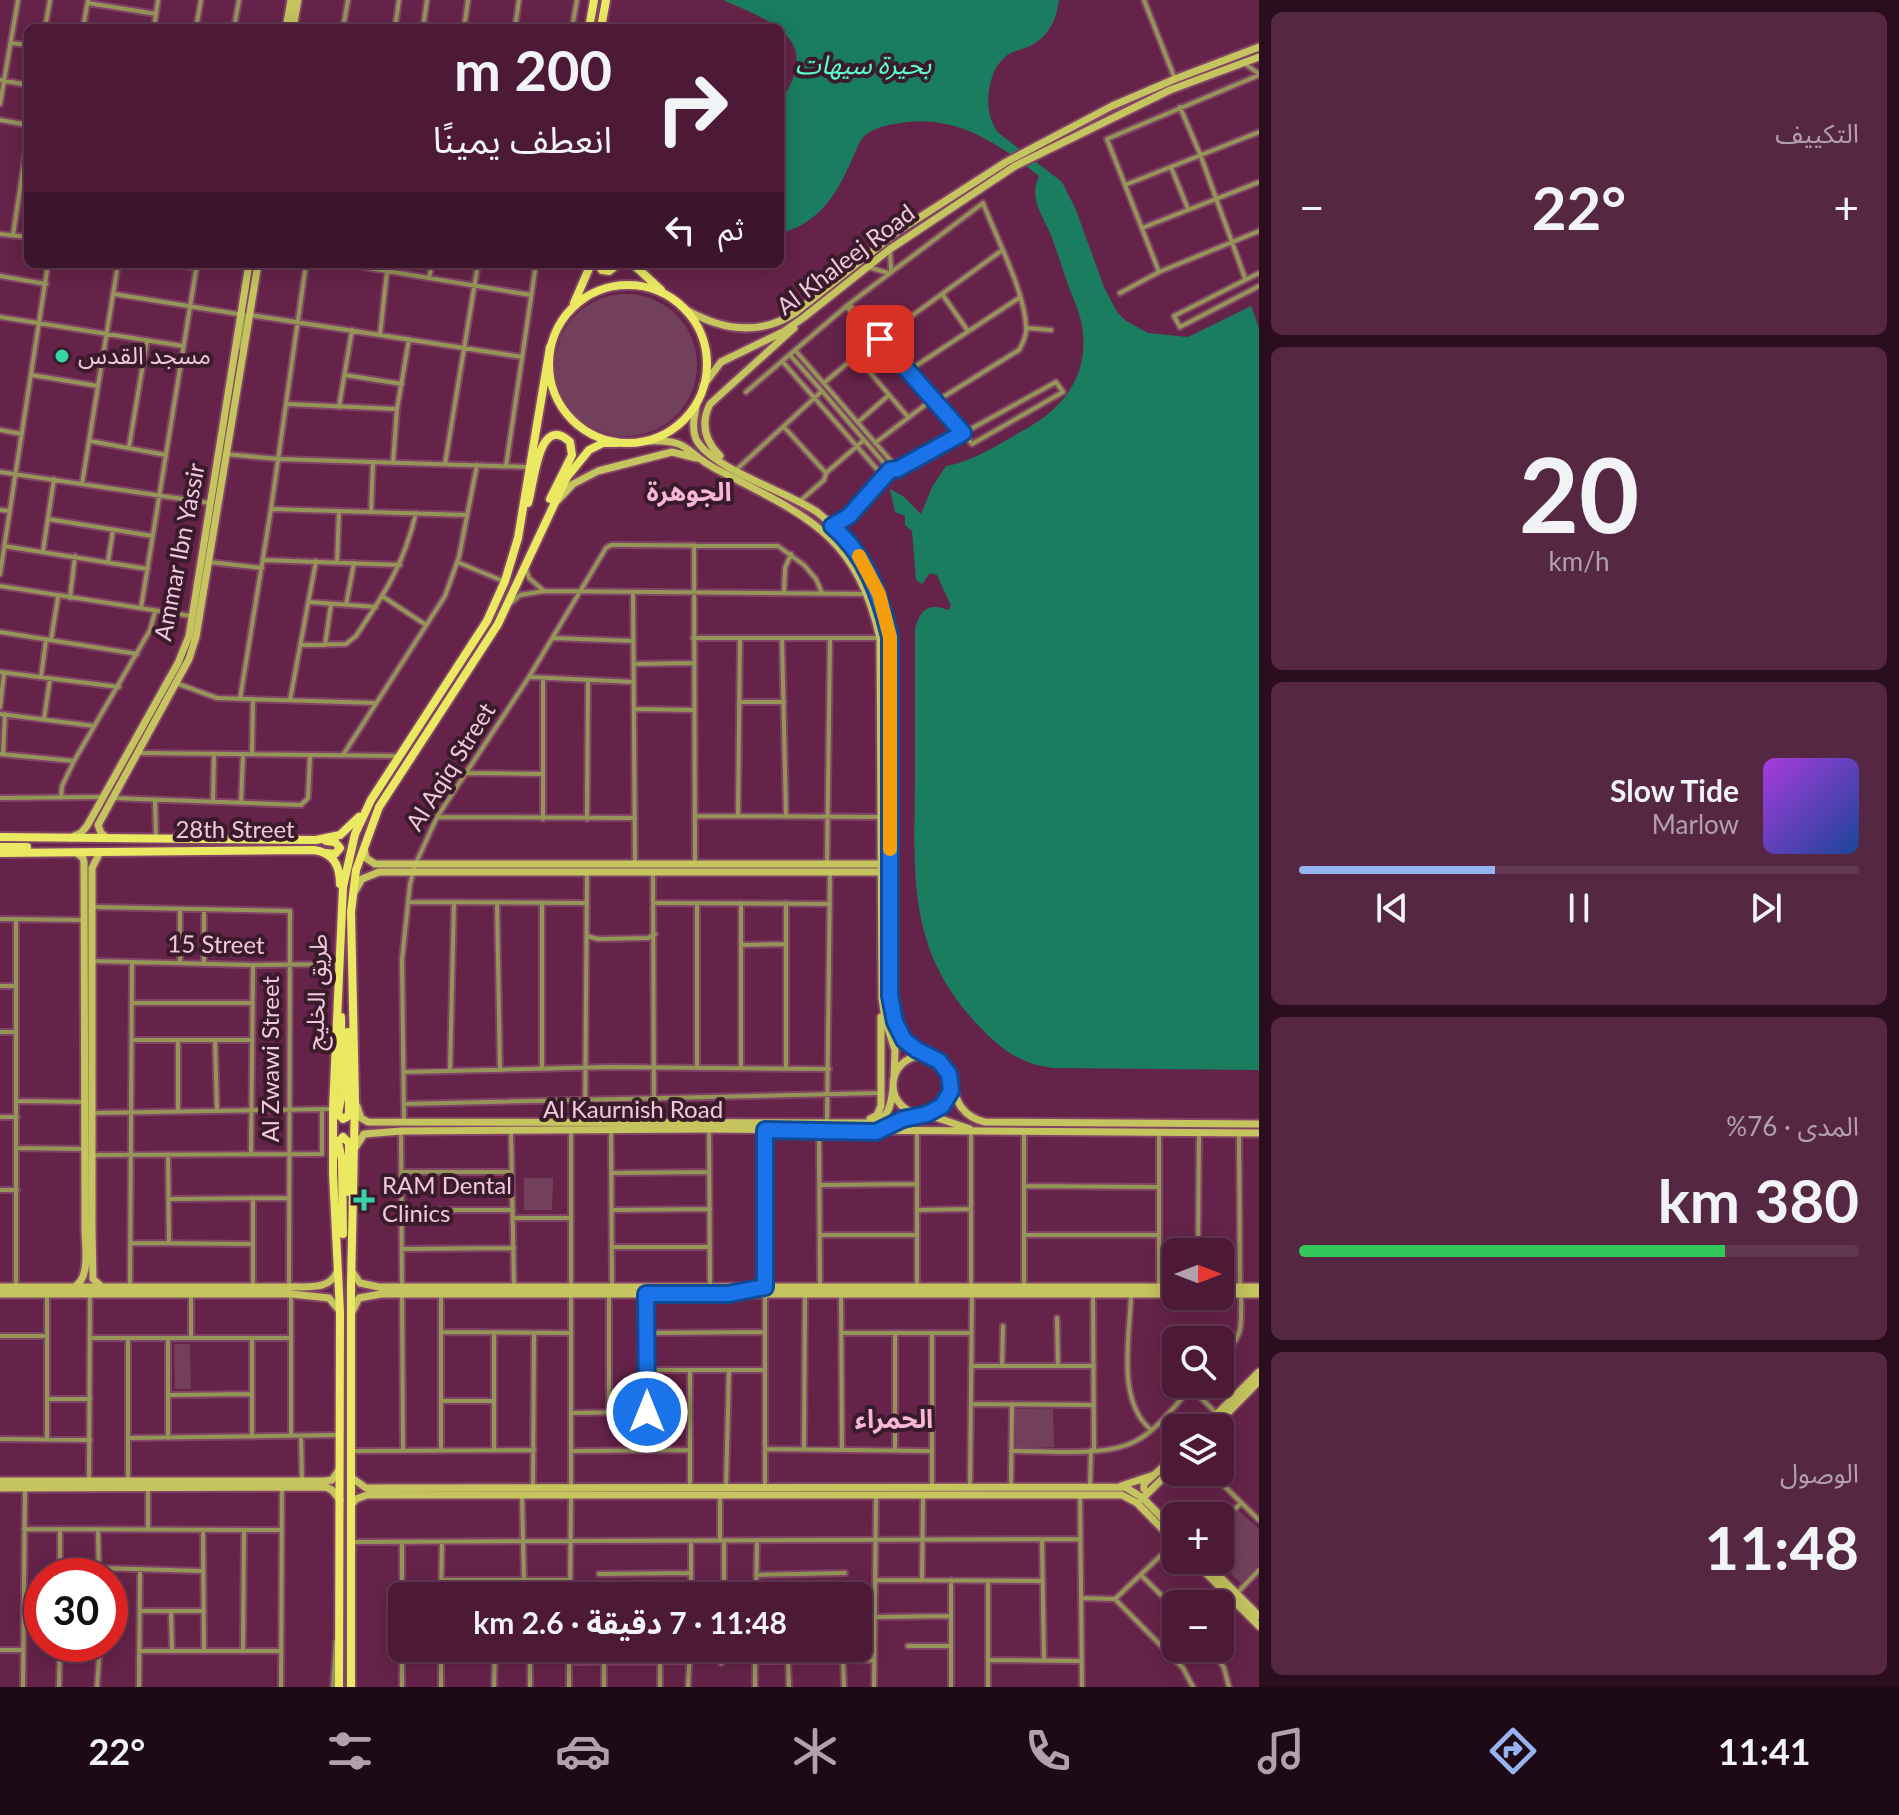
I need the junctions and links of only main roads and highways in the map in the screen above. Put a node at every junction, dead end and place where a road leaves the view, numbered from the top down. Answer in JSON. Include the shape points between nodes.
{"nodes":[{"id":1,"x":606,"y":0,"type":"edge"},
{"id":2,"x":593,"y":1,"type":"edge"},
{"id":3,"x":590,"y":24,"type":"edge"},
{"id":4,"x":602,"y":24,"type":"edge"},
{"id":5,"x":590,"y":268,"type":"edge"},
{"id":6,"x":637,"y":268,"type":"edge"},
{"id":7,"x":667,"y":295,"type":"junction"},
{"id":8,"x":565,"y":315,"type":"junction"},
{"id":9,"x":550,"y":347,"type":"junction"},
{"id":10,"x":617,"y":443,"type":"junction"},
{"id":11,"x":518,"y":538,"type":"junction"},
{"id":12,"x":537,"y":538,"type":"junction"},
{"id":13,"x":371,"y":800,"type":"junction"},
{"id":14,"x":138,"y":838,"type":"junction"},
{"id":15,"x":316,"y":840,"type":"junction"},
{"id":16,"x":0,"y":845,"type":"edge"},
{"id":17,"x":131,"y":851,"type":"junction"},
{"id":18,"x":326,"y":853,"type":"junction"},
{"id":19,"x":340,"y":910,"type":"junction"},
{"id":20,"x":351,"y":971,"type":"junction"},
{"id":21,"x":338,"y":993,"type":"junction"},
{"id":22,"x":351,"y":1285,"type":"junction"},
{"id":23,"x":340,"y":1299,"type":"junction"},
{"id":24,"x":336,"y":1684,"type":"edge"},
{"id":25,"x":351,"y":1687,"type":"edge"}],
"edges":[{"from":1,"to":4,"type":"main road"},
{"from":2,"to":3,"type":"main road"},
{"from":5,"to":8,"type":"main road"},
{"from":6,"to":7,"type":"main road"},
{"from":7,"to":8,"type":"main road","via":[[619,285],[587,296]]},
{"from":7,"to":10,"type":"main road","via":[[696,324],[704,344],[703,386],[676,427],[647,441]]},
{"from":8,"to":9,"type":"main road"},
{"from":9,"to":10,"type":"main road","via":[[550,381],[563,410],[587,432]]},
{"from":9,"to":11,"type":"main road","name":"طريق الخليج"},
{"from":10,"to":12,"type":"main road","name":"طريق الخليج","via":[[603,443],[584,454]]},
{"from":11,"to":12,"type":"main road","via":[[542,444],[560,435],[570,442],[572,455]]},
{"from":11,"to":13,"type":"main road","name":"طريق الخليج","via":[[487,621]]},
{"from":12,"to":20,"type":"main road","name":"طريق الخليج","via":[[508,607],[386,793],[363,846],[352,896]]},
{"from":13,"to":15,"type":"main road","name":"28th Street","via":[[345,832]]},
{"from":13,"to":19,"type":"main road","name":"طريق الخليج","via":[[355,834]]},
{"from":14,"to":15,"type":"main road","name":"28th Street"},
{"from":14,"to":16,"type":"main road","name":"28th Street"},
{"from":14,"to":16,"type":"main road","name":"28th Street"},
{"from":15,"to":18,"type":"main road","via":[[339,845],[337,853]]},
{"from":16,"to":17,"type":"main road","name":"28th Street"},
{"from":16,"to":17,"type":"main road","name":"28th Street"},
{"from":17,"to":18,"type":"main road","name":"28th Street"},
{"from":18,"to":19,"type":"main road","name":"28th Street","via":[[339,868]]},
{"from":19,"to":21,"type":"main road","name":"طريق الخليج"},
{"from":20,"to":21,"type":"main road","via":[[345,1119],[338,1114]]},
{"from":20,"to":22,"type":"main road","name":"طريق الخليج"},
{"from":21,"to":23,"type":"main road","name":"طريق الخليج","via":[[333,1174]]},
{"from":22,"to":23,"type":"main road","via":[[349,1143],[343,1137],[338,1142]]},
{"from":22,"to":25,"type":"main road","name":"طريق الخليج"},
{"from":23,"to":24,"type":"main road","name":"طريق الخليج"}]}
